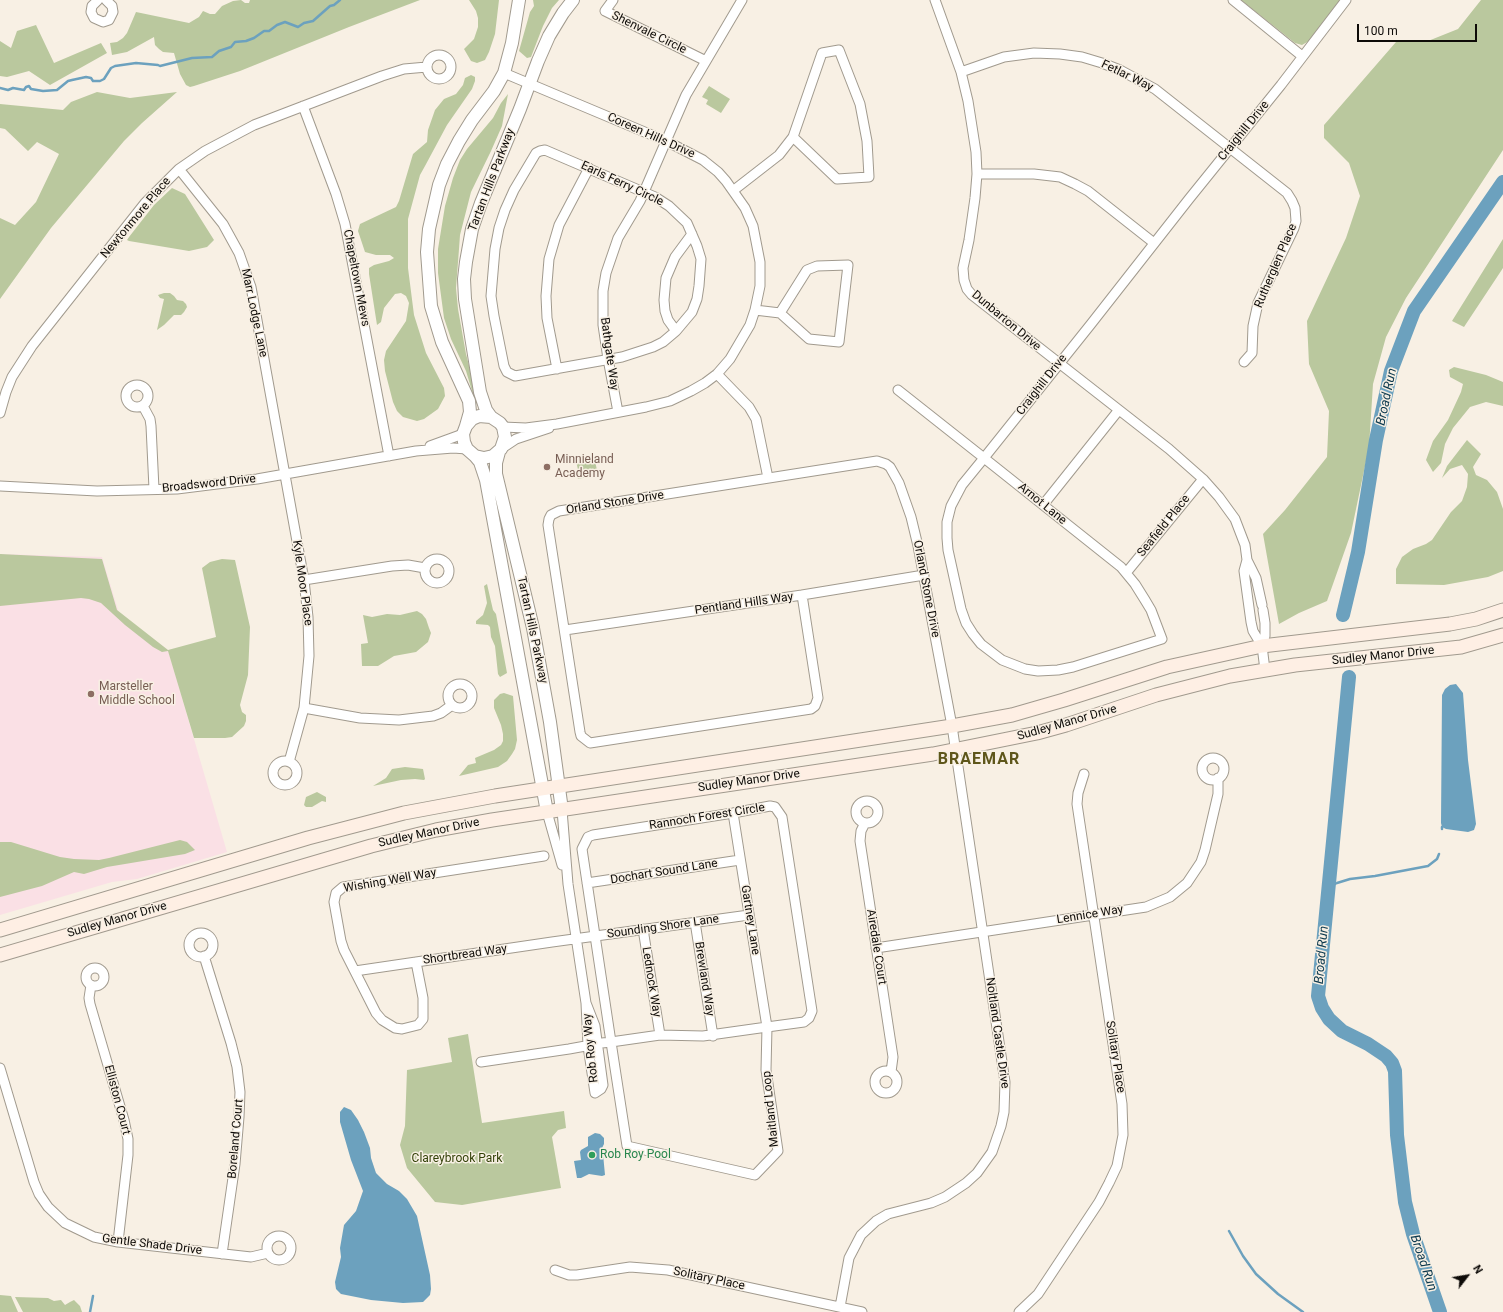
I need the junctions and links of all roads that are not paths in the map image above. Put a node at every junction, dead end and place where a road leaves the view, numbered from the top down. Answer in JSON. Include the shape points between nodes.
{"nodes":[{"id":1,"x":98,"y":0,"type":"edge"},
{"id":2,"x":106,"y":0,"type":"edge"},
{"id":3,"x":519,"y":0,"type":"edge"},
{"id":4,"x":572,"y":0,"type":"edge"},
{"id":5,"x":613,"y":0,"type":"edge"},
{"id":6,"x":742,"y":0,"type":"edge"},
{"id":7,"x":935,"y":0,"type":"edge"},
{"id":8,"x":1233,"y":0,"type":"edge"},
{"id":9,"x":1346,"y":0,"type":"edge"},
{"id":10,"x":1302,"y":56,"type":"junction"},
{"id":11,"x":706,"y":61,"type":"junction"},
{"id":12,"x":426,"y":67,"type":"dead end"},
{"id":13,"x":961,"y":72,"type":"junction"},
{"id":14,"x":504,"y":73,"type":"junction"},
{"id":15,"x":529,"y":83,"type":"junction"},
{"id":16,"x":303,"y":106,"type":"junction"},
{"id":17,"x":793,"y":137,"type":"junction"},
{"id":18,"x":666,"y":141,"type":"junction"},
{"id":19,"x":1230,"y":148,"type":"junction"},
{"id":20,"x":589,"y":168,"type":"junction"},
{"id":21,"x":179,"y":169,"type":"junction"},
{"id":22,"x":977,"y":174,"type":"junction"},
{"id":23,"x":734,"y":190,"type":"junction"},
{"id":24,"x":644,"y":192,"type":"junction"},
{"id":25,"x":692,"y":234,"type":"junction"},
{"id":26,"x":1154,"y":244,"type":"junction"},
{"id":27,"x":755,"y":310,"type":"junction"},
{"id":28,"x":780,"y":313,"type":"junction"},
{"id":29,"x":676,"y":331,"type":"junction"},
{"id":30,"x":608,"y":359,"type":"junction"},
{"id":31,"x":1244,"y":362,"type":"dead end"},
{"id":32,"x":1059,"y":364,"type":"junction"},
{"id":33,"x":557,"y":369,"type":"junction"},
{"id":34,"x":717,"y":374,"type":"junction"},
{"id":35,"x":898,"y":390,"type":"dead end"},
{"id":36,"x":143,"y":406,"type":"dead end"},
{"id":37,"x":1118,"y":410,"type":"junction"},
{"id":38,"x":618,"y":412,"type":"junction"},
{"id":39,"x":0,"y":413,"type":"edge"},
{"id":40,"x":492,"y":417,"type":"junction"},
{"id":41,"x":557,"y":424,"type":"junction"},
{"id":42,"x":503,"y":427,"type":"junction"},
{"id":43,"x":465,"y":430,"type":"junction"},
{"id":44,"x":500,"y":450,"type":"junction"},
{"id":45,"x":416,"y":451,"type":"junction"},
{"id":46,"x":471,"y":452,"type":"junction"},
{"id":47,"x":389,"y":456,"type":"junction"},
{"id":48,"x":984,"y":458,"type":"junction"},
{"id":49,"x":284,"y":474,"type":"junction"},
{"id":50,"x":768,"y":478,"type":"junction"},
{"id":51,"x":1203,"y":478,"type":"junction"},
{"id":52,"x":0,"y":486,"type":"edge"},
{"id":53,"x":154,"y":489,"type":"junction"},
{"id":54,"x":1043,"y":505,"type":"junction"},
{"id":55,"x":1248,"y":560,"type":"junction"},
{"id":56,"x":426,"y":568,"type":"dead end"},
{"id":57,"x":1126,"y":573,"type":"junction"},
{"id":58,"x":924,"y":575,"type":"junction"},
{"id":59,"x":304,"y":580,"type":"junction"},
{"id":60,"x":1260,"y":593,"type":"junction"},
{"id":61,"x":802,"y":595,"type":"junction"},
{"id":62,"x":1503,"y":610,"type":"edge"},
{"id":63,"x":1265,"y":623,"type":"junction"},
{"id":64,"x":565,"y":630,"type":"junction"},
{"id":65,"x":1503,"y":635,"type":"edge"},
{"id":66,"x":1162,"y":639,"type":"joint"},
{"id":67,"x":1262,"y":646,"type":"junction"},
{"id":68,"x":1265,"y":670,"type":"junction"},
{"id":69,"x":452,"y":705,"type":"dead end"},
{"id":70,"x":304,"y":708,"type":"junction"},
{"id":71,"x":952,"y":726,"type":"junction"},
{"id":72,"x":955,"y":750,"type":"junction"},
{"id":73,"x":289,"y":762,"type":"dead end"},
{"id":74,"x":1084,"y":774,"type":"dead end"},
{"id":75,"x":1218,"y":778,"type":"dead end"},
{"id":76,"x":559,"y":786,"type":"junction"},
{"id":77,"x":543,"y":789,"type":"junction"},
{"id":78,"x":562,"y":810,"type":"junction"},
{"id":79,"x":546,"y":812,"type":"junction"},
{"id":80,"x":733,"y":813,"type":"junction"},
{"id":81,"x":864,"y":823,"type":"dead end"},
{"id":82,"x":544,"y":856,"type":"dead end"},
{"id":83,"x":740,"y":860,"type":"junction"},
{"id":84,"x":587,"y":883,"type":"junction"},
{"id":85,"x":568,"y":884,"type":"junction"},
{"id":86,"x":749,"y":915,"type":"junction"},
{"id":87,"x":1094,"y":915,"type":"junction"},
{"id":88,"x":696,"y":922,"type":"junction"},
{"id":89,"x":643,"y":929,"type":"junction"},
{"id":90,"x":0,"y":930,"type":"edge"},
{"id":91,"x":982,"y":932,"type":"junction"},
{"id":92,"x":595,"y":936,"type":"junction"},
{"id":93,"x":576,"y":939,"type":"junction"},
{"id":94,"x":876,"y":948,"type":"junction"},
{"id":95,"x":0,"y":955,"type":"edge"},
{"id":96,"x":204,"y":956,"type":"dead end"},
{"id":97,"x":416,"y":962,"type":"junction"},
{"id":98,"x":355,"y":971,"type":"junction"},
{"id":99,"x":91,"y":985,"type":"dead end"},
{"id":100,"x":767,"y":1027,"type":"junction"},
{"id":101,"x":660,"y":1035,"type":"junction"},
{"id":102,"x":713,"y":1036,"type":"junction"},
{"id":103,"x":611,"y":1042,"type":"junction"},
{"id":104,"x":593,"y":1045,"type":"junction"},
{"id":105,"x":481,"y":1062,"type":"dead end"},
{"id":106,"x":0,"y":1068,"type":"edge"},
{"id":107,"x":891,"y":1072,"type":"dead end"},
{"id":108,"x":118,"y":1242,"type":"junction"},
{"id":109,"x":222,"y":1254,"type":"junction"},
{"id":110,"x":268,"y":1254,"type":"dead end"},
{"id":111,"x":555,"y":1270,"type":"dead end"},
{"id":112,"x":840,"y":1307,"type":"junction"},
{"id":113,"x":862,"y":1312,"type":"edge"},
{"id":114,"x":1020,"y":1312,"type":"edge"}],
"edges":[{"from":1,"to":2,"type":"street","via":[[92,6],[91,12],[94,18],[103,22],[109,20],[113,12],[112,6]]},
{"from":3,"to":14,"type":"street","name":"Tartan Hills Parkway"},
{"from":4,"to":15,"type":"street","name":"Tartan Hills Parkway","via":[[549,36]]},
{"from":5,"to":11,"type":"street","name":"Shenvale Circle","via":[[605,11]]},
{"from":6,"to":11,"type":"street"},
{"from":7,"to":13,"type":"street","name":"Dunbarton Drive"},
{"from":8,"to":10,"type":"street"},
{"from":9,"to":10,"type":"street","name":"Craighill Drive"},
{"from":10,"to":19,"type":"street","name":"Craighill Drive"},
{"from":11,"to":18,"type":"street","via":[[686,95]]},
{"from":12,"to":16,"type":"street","name":"Newtonmore Place","via":[[404,69]]},
{"from":13,"to":19,"type":"street","name":"Fetlar Way","via":[[1004,57],[1034,53],[1060,54],[1102,63],[1155,89]]},
{"from":13,"to":22,"type":"street","name":"Dunbarton Drive","via":[[972,124]]},
{"from":14,"to":15,"type":"street","name":"Coreen Hills Drive"},
{"from":14,"to":43,"type":"street","name":"Tartan Hills Parkway","via":[[468,126],[447,164],[439,185],[429,229],[427,252],[431,306],[442,342],[469,401],[470,412]]},
{"from":15,"to":18,"type":"street","name":"Coreen Hills Drive"},
{"from":15,"to":40,"type":"street","name":"Tartan Hills Parkway","via":[[472,229],[464,279],[480,392],[486,410]]},
{"from":16,"to":21,"type":"street","name":"Newtonmore Place","via":[[224,140]]},
{"from":16,"to":47,"type":"street","name":"Chapeltown Mews","via":[[345,224]]},
{"from":17,"to":17,"type":"street","via":[[837,179],[869,177],[867,141],[860,104],[839,50],[822,52]]},
{"from":17,"to":23,"type":"street","via":[[779,155]]},
{"from":18,"to":23,"type":"street","name":"Coreen Hills Drive","via":[[702,160],[718,172]]},
{"from":18,"to":24,"type":"street","name":"Bathgate Way"},
{"from":19,"to":26,"type":"street","name":"Craighill Drive"},
{"from":19,"to":31,"type":"street","name":"Rutherglen Place","via":[[1287,193],[1296,214],[1294,228],[1258,303],[1253,326],[1252,353]]},
{"from":20,"to":24,"type":"street","name":"Earls Ferry Circle"},
{"from":20,"to":33,"type":"street","via":[[559,225],[549,259],[546,311]]},
{"from":20,"to":33,"type":"street","name":"Earls Ferry Circle","via":[[545,150],[536,153],[504,210],[494,249],[491,296],[507,372],[515,376]]},
{"from":21,"to":39,"type":"street","name":"Newtonmore Place","via":[[145,203],[32,346],[12,377]]},
{"from":21,"to":49,"type":"street","name":"Marr Lodge Lane","via":[[223,224],[246,271]]},
{"from":22,"to":26,"type":"street","via":[[1034,174],[1060,177],[1088,191]]},
{"from":22,"to":32,"type":"street","name":"Dunbarton Drive","via":[[971,228],[963,268],[967,289]]},
{"from":23,"to":27,"type":"street","name":"Coreen Hills Drive","via":[[753,226],[760,262],[760,286]]},
{"from":24,"to":25,"type":"street","name":"Earls Ferry Circle","via":[[669,206],[687,223]]},
{"from":24,"to":30,"type":"street","name":"Bathgate Way","via":[[618,238],[606,273],[603,312]]},
{"from":25,"to":29,"type":"street","name":"Earls Ferry Circle","via":[[701,259],[697,299],[692,312]]},
{"from":25,"to":29,"type":"street","via":[[675,256],[666,278],[665,311]]},
{"from":26,"to":32,"type":"street","name":"Craighill Drive"},
{"from":27,"to":28,"type":"street"},
{"from":27,"to":34,"type":"street","name":"Coreen Hills Drive","via":[[741,343]]},
{"from":28,"to":28,"type":"street","via":[[809,339],[839,342],[848,264],[818,266],[807,270]]},
{"from":29,"to":30,"type":"street","name":"Earls Ferry Circle","via":[[653,347]]},
{"from":30,"to":33,"type":"street","name":"Earls Ferry Circle"},
{"from":30,"to":38,"type":"street","name":"Bathgate Way"},
{"from":32,"to":37,"type":"street","name":"Dunbarton Drive"},
{"from":32,"to":48,"type":"street","name":"Craighill Drive"},
{"from":34,"to":38,"type":"street","name":"Coreen Hills Drive","via":[[692,391],[670,401]]},
{"from":34,"to":50,"type":"street","via":[[756,419]]},
{"from":35,"to":48,"type":"street","name":"Arnot Lane"},
{"from":36,"to":53,"type":"street","via":[[151,426]]},
{"from":37,"to":51,"type":"street","name":"Dunbarton Drive"},
{"from":37,"to":54,"type":"street"},
{"from":38,"to":41,"type":"street","name":"Coreen Hills Drive"},
{"from":40,"to":42,"type":"street","name":"Tartan Hills Parkway"},
{"from":40,"to":43,"type":"street","via":[[479,416],[472,419]]},
{"from":41,"to":42,"type":"street","name":"Coreen Hills Drive","via":[[526,428]]},
{"from":41,"to":44,"type":"street","name":"Coreen Hills Drive","via":[[516,439]]},
{"from":42,"to":44,"type":"street","name":"Tartan Hills Parkway","via":[[505,438]]},
{"from":43,"to":45,"type":"street","name":"Broadsword Drive"},
{"from":43,"to":46,"type":"street","name":"Tartan Hills Parkway","via":[[464,442]]},
{"from":44,"to":46,"type":"street","via":[[489,457]]},
{"from":44,"to":76,"type":"street","name":"Tartan Hills Parkway","via":[[496,474],[533,628]]},
{"from":45,"to":46,"type":"street","name":"Broadsword Drive","via":[[453,448]]},
{"from":45,"to":47,"type":"street","name":"Broadsword Drive"},
{"from":46,"to":77,"type":"street","name":"Tartan Hills Parkway","via":[[480,462],[486,480]]},
{"from":47,"to":49,"type":"street","name":"Broadsword Drive"},
{"from":48,"to":54,"type":"street","name":"Arnot Lane"},
{"from":48,"to":66,"type":"street","name":"Craighill Drive","via":[[957,494],[947,522],[948,550],[961,609],[966,623],[981,644],[1014,666],[1050,671],[1073,667]]},
{"from":49,"to":53,"type":"street","name":"Broadsword Drive","via":[[208,486]]},
{"from":49,"to":59,"type":"street","name":"Kyle Moor Place"},
{"from":50,"to":58,"type":"street","name":"Orland Stone Drive","via":[[877,461],[886,464],[899,483],[911,517]]},
{"from":50,"to":64,"type":"street","name":"Orland Stone Drive","via":[[559,511],[551,515],[548,525]]},
{"from":51,"to":55,"type":"street","name":"Dunbarton Drive","via":[[1235,519]]},
{"from":51,"to":57,"type":"street","name":"Seafield Place"},
{"from":52,"to":53,"type":"street","name":"Broadsword Drive","via":[[97,491]]},
{"from":54,"to":57,"type":"street","name":"Arnot Lane"},
{"from":55,"to":60,"type":"street","name":"Dunbarton Drive","via":[[1254,570]]},
{"from":55,"to":67,"type":"street","name":"Dunbarton Drive","via":[[1244,571],[1251,622]]},
{"from":56,"to":59,"type":"street","via":[[392,566]]},
{"from":57,"to":66,"type":"street","name":"Arnot Lane","via":[[1151,610]]},
{"from":58,"to":61,"type":"street","name":"Pentland Hills Way"},
{"from":58,"to":71,"type":"street","name":"Orland Stone Drive"},
{"from":59,"to":70,"type":"street","name":"Kyle Moor Place","via":[[309,656]]},
{"from":60,"to":63,"type":"street","name":"Dunbarton Drive"},
{"from":60,"to":63,"type":"street","name":"Dunbarton Drive","via":[[1267,605],[1268,616]]},
{"from":61,"to":64,"type":"street","name":"Pentland Hills Way"},
{"from":61,"to":64,"type":"street","name":"Orland Stone Drive","via":[[818,698],[811,709],[596,743],[585,740],[580,732]]},
{"from":62,"to":67,"type":"main road","name":"Sudley Manor Drive","via":[[1450,624]]},
{"from":63,"to":67,"type":"street","name":"Dunbarton Drive"},
{"from":65,"to":68,"type":"main road","name":"Sudley Manor Drive","via":[[1461,647]]},
{"from":67,"to":68,"type":"street","name":"Dunbarton Drive"},
{"from":67,"to":71,"type":"main road","name":"Sudley Manor Drive","via":[[1167,667],[1012,715]]},
{"from":68,"to":72,"type":"main road","name":"Sudley Manor Drive","via":[[1156,695],[1037,733]]},
{"from":69,"to":70,"type":"street","via":[[433,716],[399,720],[360,718]]},
{"from":70,"to":73,"type":"street","name":"Kyle Moor Place"},
{"from":71,"to":72,"type":"street","name":"Noltland Castle Drive"},
{"from":71,"to":76,"type":"main road","name":"Sudley Manor Drive"},
{"from":72,"to":78,"type":"main road","name":"Sudley Manor Drive"},
{"from":72,"to":91,"type":"street","name":"Noltland Castle Drive"},
{"from":74,"to":87,"type":"street","name":"Solitary Place","via":[[1077,804]]},
{"from":75,"to":87,"type":"street","name":"Lennice Way","via":[[1218,794],[1206,850],[1187,883],[1170,897],[1146,907]]},
{"from":76,"to":77,"type":"main road","name":"Sudley Manor Drive"},
{"from":76,"to":78,"type":"street","name":"Tartan Hills Parkway"},
{"from":77,"to":79,"type":"street","name":"Tartan Hills Parkway"},
{"from":77,"to":90,"type":"main road","name":"Sudley Manor Drive","via":[[449,804],[356,825]]},
{"from":78,"to":79,"type":"main road","name":"Sudley Manor Drive"},
{"from":78,"to":85,"type":"street","name":"Rob Roy Way"},
{"from":79,"to":85,"type":"street","name":"Rob Roy Way"},
{"from":79,"to":95,"type":"main road","name":"Sudley Manor Drive","via":[[436,830],[371,846]]},
{"from":80,"to":83,"type":"street","name":"Gartney Lane"},
{"from":80,"to":84,"type":"street","name":"Rannoch Forest Circle","via":[[588,837],[582,849]]},
{"from":80,"to":100,"type":"street","name":"Rannoch Forest Circle","via":[[770,806],[775,807],[782,817],[812,1011],[804,1022]]},
{"from":81,"to":94,"type":"street","name":"Airedale Court","via":[[860,841]]},
{"from":82,"to":98,"type":"street","name":"Wishing Well Way","via":[[339,889],[334,902],[341,941]]},
{"from":83,"to":84,"type":"street","name":"Dochart Sound Lane"},
{"from":83,"to":86,"type":"street","name":"Gartney Lane"},
{"from":84,"to":92,"type":"street","name":"Rannoch Forest Circle"},
{"from":85,"to":93,"type":"street","name":"Rob Roy Way"},
{"from":86,"to":88,"type":"street","name":"Sounding Shore Lane"},
{"from":86,"to":100,"type":"street","name":"Gartney Lane"},
{"from":87,"to":91,"type":"street","name":"Lennice Way"},
{"from":87,"to":114,"type":"street","name":"Solitary Place","via":[[1122,1104],[1123,1135],[1120,1152],[1110,1183],[1038,1294]]},
{"from":88,"to":89,"type":"street","name":"Sounding Shore Lane"},
{"from":88,"to":102,"type":"street","name":"Brewland Way"},
{"from":89,"to":92,"type":"street","name":"Sounding Shore Lane"},
{"from":89,"to":101,"type":"street","name":"Lednock Way"},
{"from":91,"to":94,"type":"street","name":"Lennice Way"},
{"from":91,"to":112,"type":"street","name":"Noltland Castle Drive","via":[[1005,1082],[1004,1112],[998,1138],[986,1162],[957,1190],[931,1203],[888,1214],[867,1228],[849,1258]]},
{"from":92,"to":93,"type":"street","name":"Sounding Shore Lane"},
{"from":92,"to":103,"type":"street","name":"Rannoch Forest Circle"},
{"from":93,"to":97,"type":"street","name":"Shortbread Way"},
{"from":93,"to":104,"type":"street","name":"Rob Roy Way"},
{"from":94,"to":107,"type":"street","name":"Airedale Court","via":[[893,1057]]},
{"from":96,"to":109,"type":"street","name":"Boreland Court","via":[[231,1043],[240,1092],[235,1164]]},
{"from":97,"to":98,"type":"street","name":"Shortbread Way"},
{"from":97,"to":98,"type":"street","name":"Wishing Well Way","via":[[423,998],[423,1018],[418,1025],[407,1028],[395,1028],[382,1020]]},
{"from":99,"to":108,"type":"street","name":"Elliston Court","via":[[90,1004],[128,1139]]},
{"from":100,"to":102,"type":"street"},
{"from":100,"to":103,"type":"street","name":"Maitland Loop","via":[[766,1070],[778,1151],[755,1175],[627,1146]]},
{"from":101,"to":102,"type":"street"},
{"from":101,"to":103,"type":"street"},
{"from":103,"to":104,"type":"street"},
{"from":104,"to":105,"type":"street"},
{"from":106,"to":108,"type":"street","name":"Gentle Shade Drive","via":[[34,1182],[44,1200],[57,1216],[70,1225],[94,1237]]},
{"from":108,"to":109,"type":"street","name":"Gentle Shade Drive"},
{"from":109,"to":110,"type":"street","name":"Gentle Shade Drive","via":[[251,1257]]},
{"from":111,"to":112,"type":"street","name":"Solitary Place","via":[[577,1276],[626,1268],[656,1268]]},
{"from":112,"to":113,"type":"street","name":"Solitary Place"}]}
